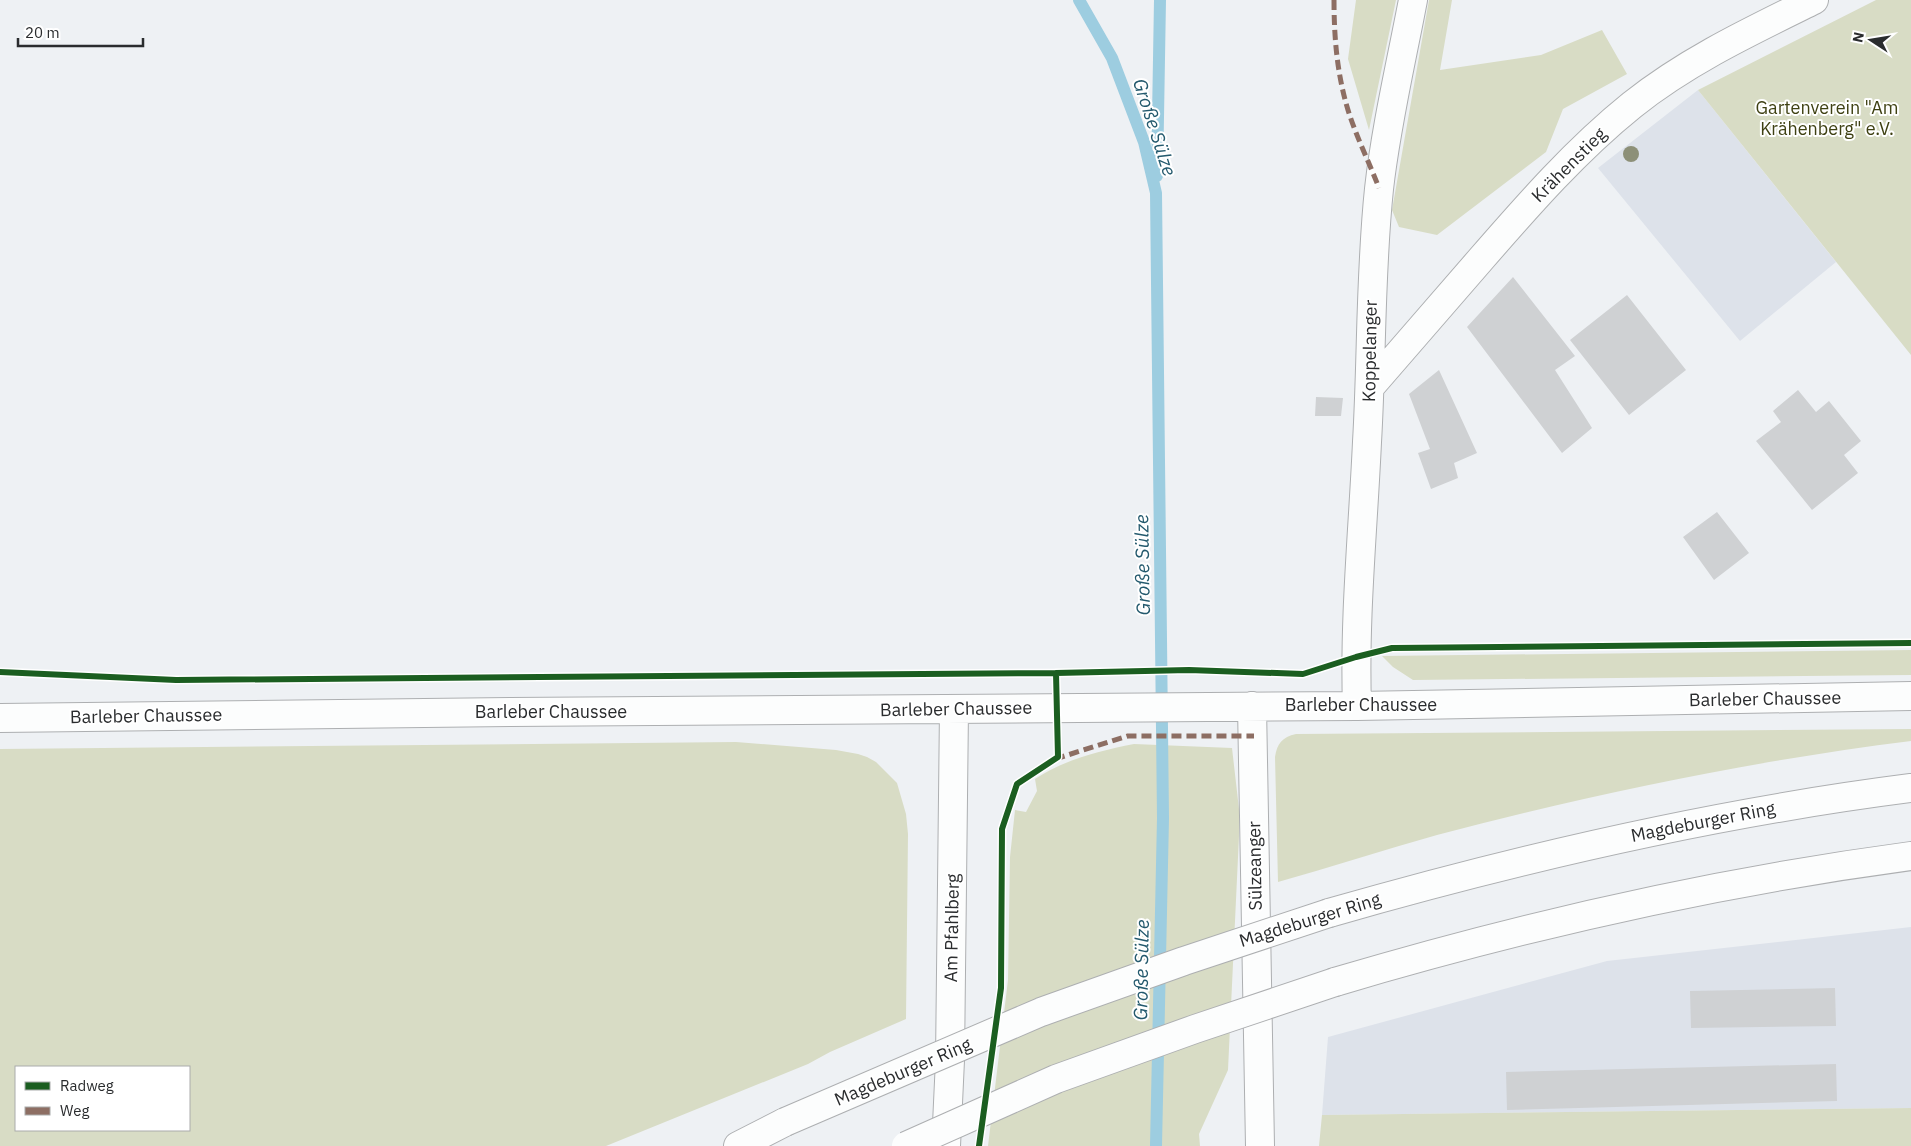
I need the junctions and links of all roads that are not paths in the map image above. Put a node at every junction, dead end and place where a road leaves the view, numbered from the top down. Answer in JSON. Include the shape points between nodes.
{"nodes":[{"id":1,"x":1413,"y":0,"type":"edge"},
{"id":2,"x":1814,"y":0,"type":"edge"},
{"id":3,"x":1370,"y":387,"type":"junction"},
{"id":4,"x":1911,"y":696,"type":"edge"},
{"id":5,"x":1252,"y":706,"type":"junction"},
{"id":6,"x":1357,"y":706,"type":"junction"},
{"id":7,"x":954,"y":709,"type":"junction"},
{"id":8,"x":0,"y":718,"type":"edge"},
{"id":9,"x":1911,"y":788,"type":"edge"},
{"id":10,"x":1911,"y":856,"type":"edge"},
{"id":11,"x":738,"y":1146,"type":"edge"},
{"id":12,"x":906,"y":1146,"type":"edge"},
{"id":13,"x":946,"y":1146,"type":"edge"},
{"id":14,"x":1260,"y":1146,"type":"edge"}],
"edges":[{"from":1,"to":3,"type":"main road","name":"Koppelanger","via":[[1379,188],[1371,297]]},
{"from":2,"to":3,"type":"main road","name":"Krähenstieg","via":[[1686,67],[1604,128],[1512,223]]},
{"from":3,"to":6,"type":"main road","name":"Koppelanger","via":[[1356,657]]},
{"from":4,"to":6,"type":"main road","name":"Barleber Chaussee"},
{"from":5,"to":6,"type":"main road","name":"Barleber Chaussee"},
{"from":5,"to":7,"type":"main road","name":"Barleber Chaussee"},
{"from":5,"to":14,"type":"main road","name":"Sülzeanger"},
{"from":7,"to":8,"type":"main road","name":"Barleber Chaussee"},
{"from":7,"to":13,"type":"main road","name":"Am Pfahlberg"},
{"from":9,"to":11,"type":"main road","name":"Magdeburger Ring","bridge":true,"via":[[1670,827],[1501,866],[1329,913],[1184,960],[1041,1012],[786,1122]]},
{"from":10,"to":12,"type":"main road","bridge":true,"via":[[1677,896],[1456,947],[1335,982],[1056,1079]]}]}
